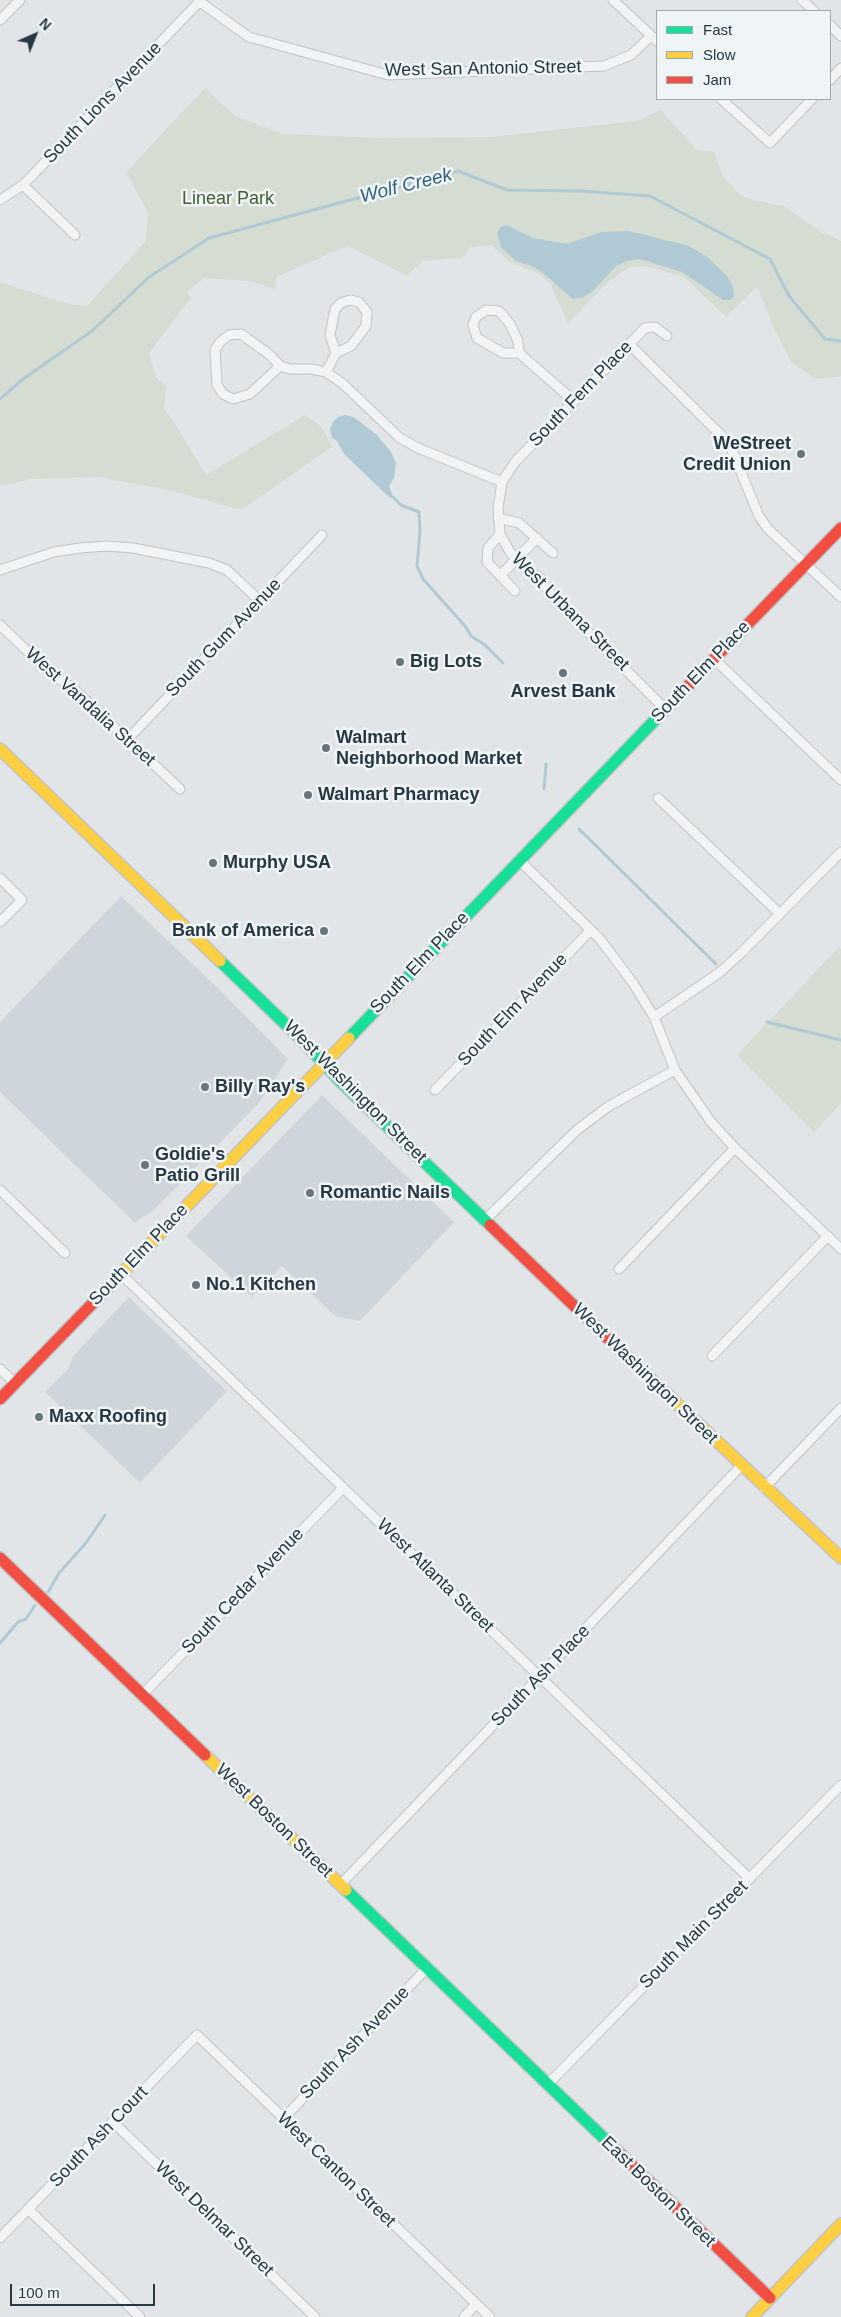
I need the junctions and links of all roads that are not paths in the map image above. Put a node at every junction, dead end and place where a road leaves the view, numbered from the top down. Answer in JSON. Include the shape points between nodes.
{"nodes":[{"id":1,"x":20,"y":0,"type":"edge"},
{"id":2,"x":613,"y":0,"type":"edge"},
{"id":3,"x":802,"y":0,"type":"edge"},
{"id":4,"x":200,"y":1,"type":"edge"},
{"id":5,"x":813,"y":10,"type":"edge"},
{"id":6,"x":0,"y":20,"type":"edge"},
{"id":7,"x":831,"y":26,"type":"edge"},
{"id":8,"x":841,"y":36,"type":"edge"},
{"id":9,"x":654,"y":38,"type":"edge"},
{"id":10,"x":841,"y":68,"type":"edge"},
{"id":11,"x":831,"y":79,"type":"edge"},
{"id":12,"x":722,"y":100,"type":"edge"},
{"id":13,"x":811,"y":100,"type":"edge"},
{"id":14,"x":23,"y":185,"type":"junction"},
{"id":15,"x":0,"y":200,"type":"edge"},
{"id":16,"x":75,"y":235,"type":"dead end"},
{"id":17,"x":667,"y":336,"type":"dead end"},
{"id":18,"x":630,"y":344,"type":"junction"},
{"id":19,"x":336,"y":352,"type":"junction"},
{"id":20,"x":519,"y":353,"type":"junction"},
{"id":21,"x":280,"y":366,"type":"junction"},
{"id":22,"x":326,"y":372,"type":"junction"},
{"id":23,"x":574,"y":401,"type":"junction"},
{"id":24,"x":502,"y":482,"type":"junction"},
{"id":25,"x":498,"y":518,"type":"junction"},
{"id":26,"x":841,"y":528,"type":"edge"},
{"id":27,"x":500,"y":534,"type":"junction"},
{"id":28,"x":322,"y":535,"type":"dead end"},
{"id":29,"x":537,"y":538,"type":"junction"},
{"id":30,"x":553,"y":553,"type":"dead end"},
{"id":31,"x":516,"y":559,"type":"junction"},
{"id":32,"x":806,"y":565,"type":"junction"},
{"id":33,"x":0,"y":570,"type":"edge"},
{"id":34,"x":500,"y":576,"type":"junction"},
{"id":35,"x":515,"y":591,"type":"dead end"},
{"id":36,"x":841,"y":597,"type":"edge"},
{"id":37,"x":260,"y":601,"type":"junction"},
{"id":38,"x":0,"y":625,"type":"edge"},
{"id":39,"x":714,"y":659,"type":"junction"},
{"id":40,"x":665,"y":709,"type":"junction"},
{"id":41,"x":127,"y":740,"type":"junction"},
{"id":42,"x":0,"y":749,"type":"edge"},
{"id":43,"x":841,"y":780,"type":"edge"},
{"id":44,"x":180,"y":789,"type":"dead end"},
{"id":45,"x":658,"y":798,"type":"dead end"},
{"id":46,"x":841,"y":852,"type":"edge"},
{"id":47,"x":519,"y":860,"type":"junction"},
{"id":48,"x":0,"y":878,"type":"edge"},
{"id":49,"x":780,"y":914,"type":"junction"},
{"id":50,"x":0,"y":922,"type":"edge"},
{"id":51,"x":591,"y":930,"type":"junction"},
{"id":52,"x":654,"y":1018,"type":"junction"},
{"id":53,"x":323,"y":1062,"type":"junction"},
{"id":54,"x":676,"y":1070,"type":"junction"},
{"id":55,"x":435,"y":1090,"type":"dead end"},
{"id":56,"x":735,"y":1148,"type":"junction"},
{"id":57,"x":0,"y":1190,"type":"edge"},
{"id":58,"x":485,"y":1220,"type":"junction"},
{"id":59,"x":828,"y":1236,"type":"junction"},
{"id":60,"x":841,"y":1249,"type":"edge"},
{"id":61,"x":65,"y":1253,"type":"dead end"},
{"id":62,"x":619,"y":1268,"type":"dead end"},
{"id":63,"x":122,"y":1274,"type":"junction"},
{"id":64,"x":712,"y":1356,"type":"dead end"},
{"id":65,"x":0,"y":1369,"type":"edge"},
{"id":66,"x":15,"y":1383,"type":"junction"},
{"id":67,"x":0,"y":1399,"type":"edge"},
{"id":68,"x":841,"y":1408,"type":"edge"},
{"id":69,"x":741,"y":1466,"type":"junction"},
{"id":70,"x":343,"y":1488,"type":"junction"},
{"id":71,"x":764,"y":1488,"type":"junction"},
{"id":72,"x":0,"y":1558,"type":"edge"},
{"id":73,"x":841,"y":1558,"type":"edge"},
{"id":74,"x":540,"y":1677,"type":"junction"},
{"id":75,"x":143,"y":1694,"type":"junction"},
{"id":76,"x":841,"y":1785,"type":"edge"},
{"id":77,"x":750,"y":1879,"type":"junction"},
{"id":78,"x":340,"y":1885,"type":"junction"},
{"id":79,"x":427,"y":1968,"type":"junction"},
{"id":80,"x":197,"y":2035,"type":"joint"},
{"id":81,"x":547,"y":2085,"type":"junction"},
{"id":82,"x":283,"y":2119,"type":"junction"},
{"id":83,"x":113,"y":2122,"type":"junction"},
{"id":84,"x":28,"y":2209,"type":"junction"},
{"id":85,"x":841,"y":2224,"type":"edge"},
{"id":86,"x":0,"y":2238,"type":"edge"},
{"id":87,"x":770,"y":2298,"type":"junction"},
{"id":88,"x":476,"y":2304,"type":"junction"},
{"id":89,"x":140,"y":2317,"type":"edge"},
{"id":90,"x":315,"y":2317,"type":"edge"},
{"id":91,"x":464,"y":2317,"type":"edge"},
{"id":92,"x":490,"y":2317,"type":"edge"},
{"id":93,"x":752,"y":2317,"type":"edge"}],
"edges":[{"from":1,"to":6,"type":"street"},
{"from":2,"to":9,"type":"street"},
{"from":3,"to":5,"type":"street"},
{"from":4,"to":9,"type":"street","name":"West San Antonio Street","via":[[249,38],[388,75],[604,66],[631,55]]},
{"from":4,"to":14,"type":"street","name":"South Lions Avenue"},
{"from":7,"to":8,"type":"street"},
{"from":10,"to":11,"type":"street"},
{"from":12,"to":13,"type":"street","via":[[770,143]]},
{"from":14,"to":15,"type":"street","name":"South Lions Avenue"},
{"from":14,"to":16,"type":"street"},
{"from":17,"to":18,"type":"street","name":"South Fern Place","via":[[650,326]]},
{"from":18,"to":23,"type":"street","name":"South Fern Place"},
{"from":18,"to":32,"type":"street","via":[[729,443],[759,516],[775,537]]},
{"from":19,"to":19,"type":"street","via":[[330,335],[335,309],[345,301],[359,302],[367,312],[366,326],[351,346]]},
{"from":19,"to":22,"type":"street"},
{"from":20,"to":20,"type":"street","via":[[518,341],[510,324],[499,311],[486,310],[476,317],[473,326],[477,338],[503,353]]},
{"from":20,"to":23,"type":"street"},
{"from":21,"to":21,"type":"street","via":[[241,334],[229,335],[215,350],[216,386],[233,399],[250,394]]},
{"from":21,"to":22,"type":"street"},
{"from":22,"to":24,"type":"street","via":[[400,438]]},
{"from":23,"to":24,"type":"street","name":"South Fern Place","via":[[515,462]]},
{"from":24,"to":25,"type":"street","name":"West Urbana Street"},
{"from":25,"to":27,"type":"street","name":"West Urbana Street"},
{"from":25,"to":29,"type":"street","name":"West Urbana Street","via":[[519,523]]},
{"from":26,"to":32,"type":"main road","name":"South Elm Place"},
{"from":27,"to":31,"type":"street","name":"West Urbana Street"},
{"from":27,"to":34,"type":"street","name":"West Urbana Street","via":[[488,548],[486,558]]},
{"from":28,"to":37,"type":"street","name":"South Gum Avenue"},
{"from":29,"to":30,"type":"street","name":"West Urbana Street"},
{"from":29,"to":31,"type":"street"},
{"from":31,"to":34,"type":"street"},
{"from":31,"to":40,"type":"street","name":"West Urbana Street","via":[[540,578],[552,596]]},
{"from":32,"to":36,"type":"street"},
{"from":32,"to":39,"type":"main road","name":"South Elm Place"},
{"from":33,"to":37,"type":"street","via":[[54,552],[106,546],[133,548],[210,562],[227,570]]},
{"from":34,"to":35,"type":"street","name":"West Urbana Street"},
{"from":37,"to":41,"type":"street","name":"South Gum Avenue"},
{"from":38,"to":41,"type":"street","name":"West Vandalia Street"},
{"from":39,"to":40,"type":"main road","name":"South Elm Place"},
{"from":39,"to":43,"type":"street"},
{"from":40,"to":47,"type":"main road","name":"South Elm Place"},
{"from":41,"to":44,"type":"street","name":"West Vandalia Street"},
{"from":42,"to":53,"type":"main road","name":"West Washington Street"},
{"from":45,"to":49,"type":"street"},
{"from":46,"to":49,"type":"street"},
{"from":47,"to":51,"type":"street"},
{"from":47,"to":53,"type":"main road","name":"South Elm Place"},
{"from":48,"to":50,"type":"street","via":[[22,900]]},
{"from":49,"to":52,"type":"street","via":[[719,973]]},
{"from":51,"to":52,"type":"street","via":[[634,983]]},
{"from":51,"to":55,"type":"street","name":"South Elm Avenue"},
{"from":52,"to":54,"type":"street"},
{"from":53,"to":58,"type":"main road","name":"West Washington Street"},
{"from":53,"to":63,"type":"main road","name":"South Elm Place"},
{"from":54,"to":56,"type":"street","via":[[698,1105]]},
{"from":54,"to":58,"type":"street","via":[[610,1106],[583,1126]]},
{"from":56,"to":59,"type":"street"},
{"from":56,"to":62,"type":"street"},
{"from":57,"to":61,"type":"street"},
{"from":58,"to":69,"type":"main road","name":"West Washington Street"},
{"from":59,"to":60,"type":"street"},
{"from":59,"to":64,"type":"street"},
{"from":63,"to":66,"type":"main road","name":"South Elm Place"},
{"from":63,"to":70,"type":"street","name":"West Atlanta Street"},
{"from":65,"to":66,"type":"street"},
{"from":66,"to":67,"type":"main road","name":"South Elm Place"},
{"from":68,"to":71,"type":"street"},
{"from":69,"to":71,"type":"main road","name":"West Washington Street"},
{"from":69,"to":74,"type":"street","name":"South Ash Place"},
{"from":70,"to":74,"type":"street","name":"West Atlanta Street"},
{"from":70,"to":75,"type":"street","name":"South Cedar Avenue"},
{"from":71,"to":73,"type":"main road","name":"West Washington Street"},
{"from":72,"to":75,"type":"main road","name":"West Boston Street"},
{"from":74,"to":77,"type":"street","name":"West Atlanta Street"},
{"from":74,"to":78,"type":"street","name":"South Ash Place"},
{"from":75,"to":78,"type":"main road","name":"West Boston Street"},
{"from":76,"to":77,"type":"street","name":"South Main Street"},
{"from":77,"to":81,"type":"street","name":"South Main Street"},
{"from":78,"to":79,"type":"main road","name":"West Boston Street"},
{"from":79,"to":81,"type":"main road","name":"West Boston Street"},
{"from":79,"to":82,"type":"street","name":"South Ash Avenue"},
{"from":80,"to":82,"type":"street","name":"West Canton Street"},
{"from":80,"to":83,"type":"street","name":"South Ash Court"},
{"from":81,"to":87,"type":"main road","name":"East Boston Street"},
{"from":82,"to":88,"type":"street","name":"West Canton Street"},
{"from":83,"to":84,"type":"street","name":"South Ash Court"},
{"from":83,"to":90,"type":"street","name":"West Delmar Street"},
{"from":84,"to":86,"type":"street","name":"South Ash Court"},
{"from":84,"to":89,"type":"street"},
{"from":85,"to":87,"type":"main road"},
{"from":87,"to":93,"type":"main road"},
{"from":88,"to":91,"type":"street"},
{"from":88,"to":92,"type":"street","name":"West Canton Street"}]}
